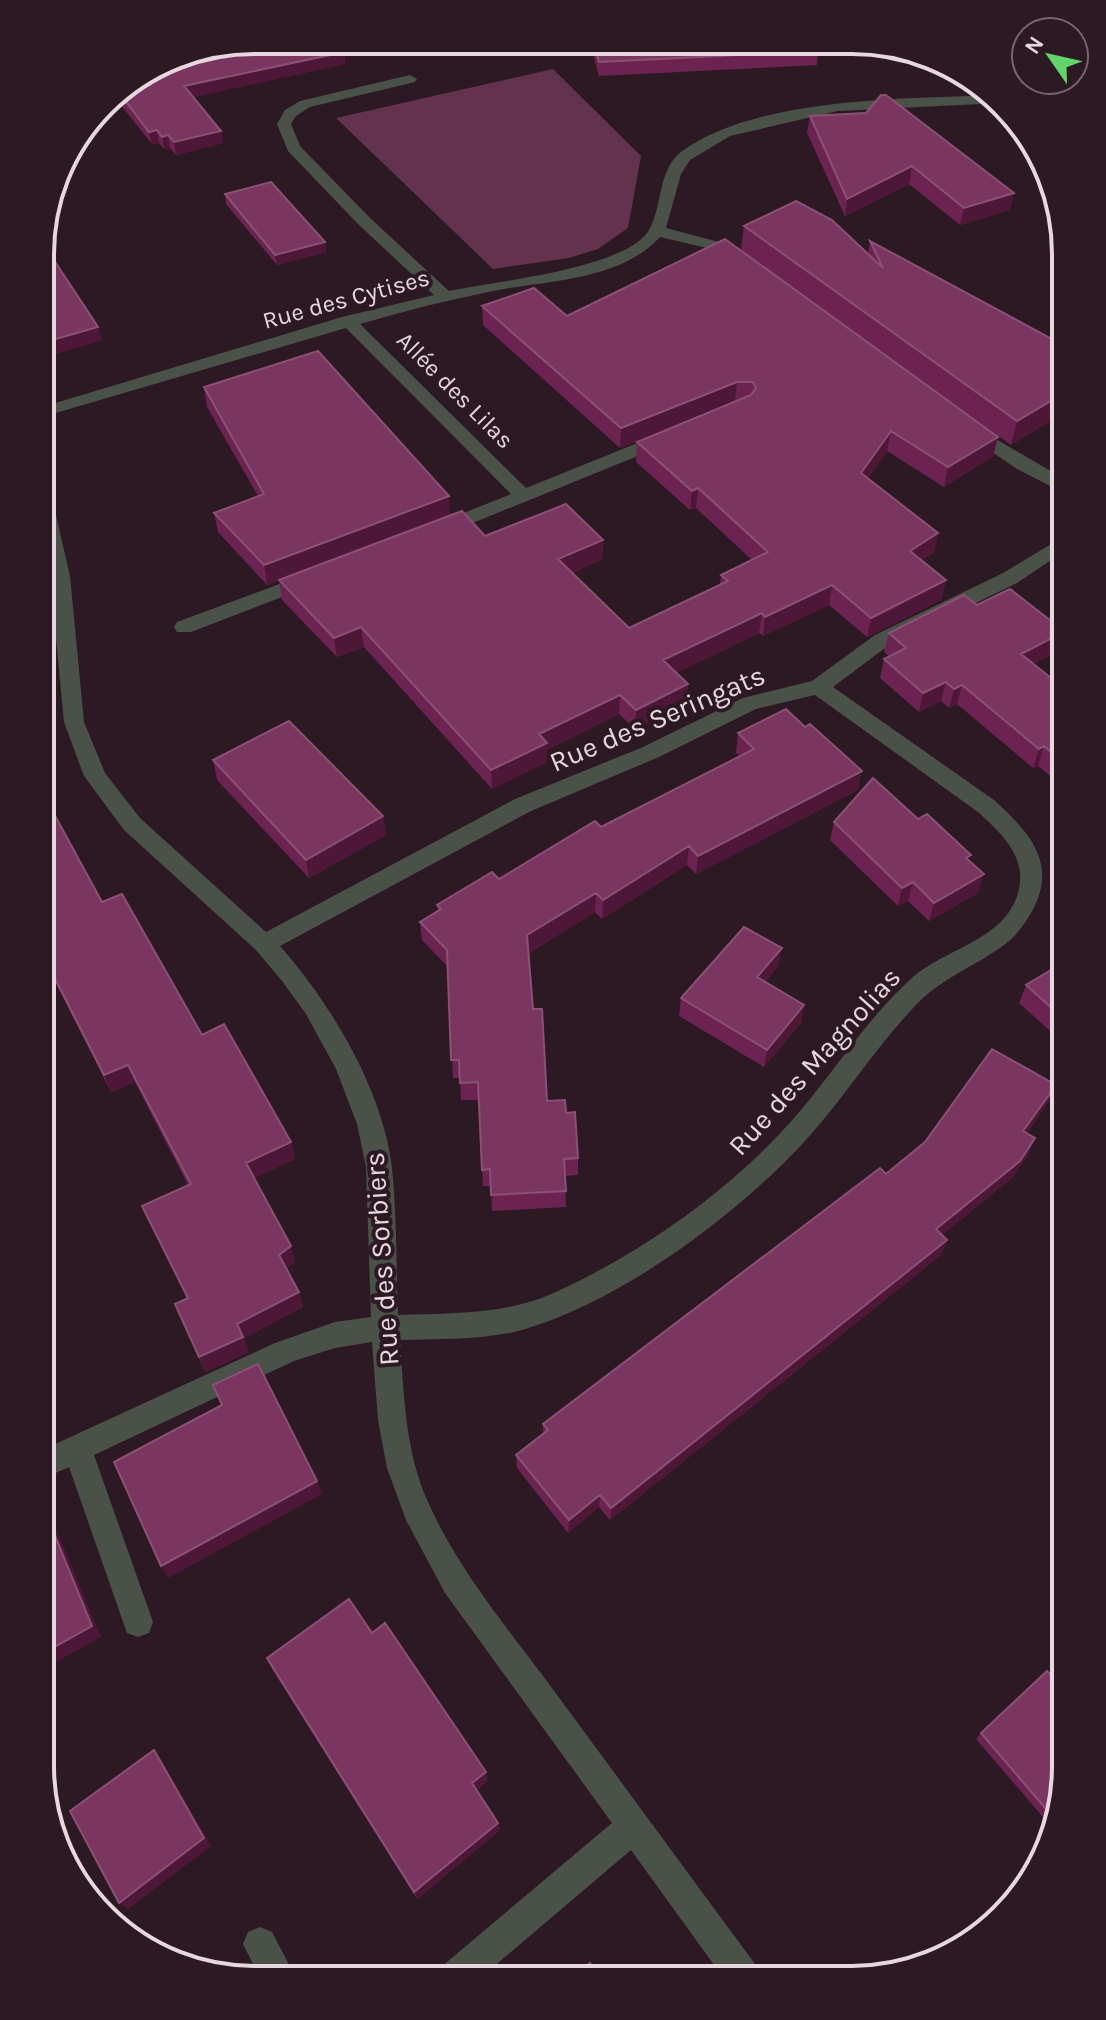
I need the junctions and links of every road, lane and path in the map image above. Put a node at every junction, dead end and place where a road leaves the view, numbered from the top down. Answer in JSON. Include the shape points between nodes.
{"nodes":[{"id":1,"x":410,"y":79,"type":"dead end"},
{"id":2,"x":979,"y":100,"type":"edge"},
{"id":3,"x":657,"y":231,"type":"junction"},
{"id":4,"x":759,"y":273,"type":"edge"},
{"id":5,"x":446,"y":297,"type":"junction"},
{"id":6,"x":348,"y":321,"type":"junction"},
{"id":7,"x":54,"y":408,"type":"edge"},
{"id":8,"x":951,"y":415,"type":"edge"},
{"id":9,"x":684,"y":431,"type":"edge"},
{"id":10,"x":1052,"y":480,"type":"edge"},
{"id":11,"x":525,"y":497,"type":"junction"},
{"id":12,"x":421,"y":536,"type":"edge"},
{"id":13,"x":54,"y":549,"type":"edge"},
{"id":14,"x":1052,"y":550,"type":"edge"},
{"id":15,"x":332,"y":570,"type":"edge"},
{"id":16,"x":184,"y":627,"type":"dead end"},
{"id":17,"x":65,"y":633,"type":"junction"},
{"id":18,"x":54,"y":637,"type":"edge"},
{"id":19,"x":818,"y":687,"type":"junction"},
{"id":20,"x":264,"y":944,"type":"junction"},
{"id":21,"x":385,"y":1329,"type":"junction"},
{"id":22,"x":77,"y":1449,"type":"junction"},
{"id":23,"x":54,"y":1460,"type":"edge"},
{"id":24,"x":138,"y":1622,"type":"dead end"},
{"id":25,"x":635,"y":1825,"type":"junction"},
{"id":26,"x":260,"y":1944,"type":"dead end"},
{"id":27,"x":272,"y":1966,"type":"edge"},
{"id":28,"x":468,"y":1966,"type":"edge"},
{"id":29,"x":736,"y":1966,"type":"edge"}],
"edges":[{"from":1,"to":5,"type":"street","via":[[305,104],[284,124],[293,148]]},
{"from":2,"to":3,"type":"street","via":[[838,107],[725,133],[684,157],[673,174]]},
{"from":3,"to":4,"type":"street","via":[[713,245]]},
{"from":3,"to":5,"type":"street","name":"Rue des Cytises","via":[[640,249],[602,266]]},
{"from":5,"to":6,"type":"street","name":"Rue des Cytises"},
{"from":6,"to":7,"type":"street","name":"Rue des Cytises"},
{"from":6,"to":11,"type":"street","name":"Allée des Lilas"},
{"from":8,"to":10,"type":"street"},
{"from":9,"to":11,"type":"street"},
{"from":11,"to":12,"type":"street"},
{"from":13,"to":17,"type":"street","name":"Rue des Sorbiers"},
{"from":14,"to":19,"type":"street","name":"Rue des Seringats","via":[[1010,578],[882,640]]},
{"from":15,"to":16,"type":"street"},
{"from":17,"to":18,"type":"street"},
{"from":17,"to":20,"type":"street","name":"Rue des Sorbiers","via":[[74,722],[95,776],[132,824]]},
{"from":19,"to":20,"type":"street","name":"Rue des Seringats","via":[[750,703],[651,752],[523,805]]},
{"from":19,"to":21,"type":"street","name":"Rue des Magnolias","via":[[997,814],[1029,857],[1034,881],[1026,905],[1010,926],[935,973],[903,1002],[788,1142],[672,1237],[592,1288],[534,1314],[481,1324]]},
{"from":20,"to":21,"type":"street","name":"Rue des Sorbiers","via":[[314,1007],[370,1124],[379,1167]]},
{"from":21,"to":22,"type":"street","name":"Rue des Magnolias","via":[[336,1335],[284,1351]]},
{"from":21,"to":25,"type":"street","name":"Rue des Sorbiers","via":[[392,1420],[416,1510],[456,1582]]},
{"from":22,"to":23,"type":"street","name":"Rue des Magnolias"},
{"from":22,"to":24,"type":"street"},
{"from":25,"to":28,"type":"street"},
{"from":25,"to":29,"type":"street","name":"Rue des Sorbiers"},
{"from":26,"to":27,"type":"street"}]}
